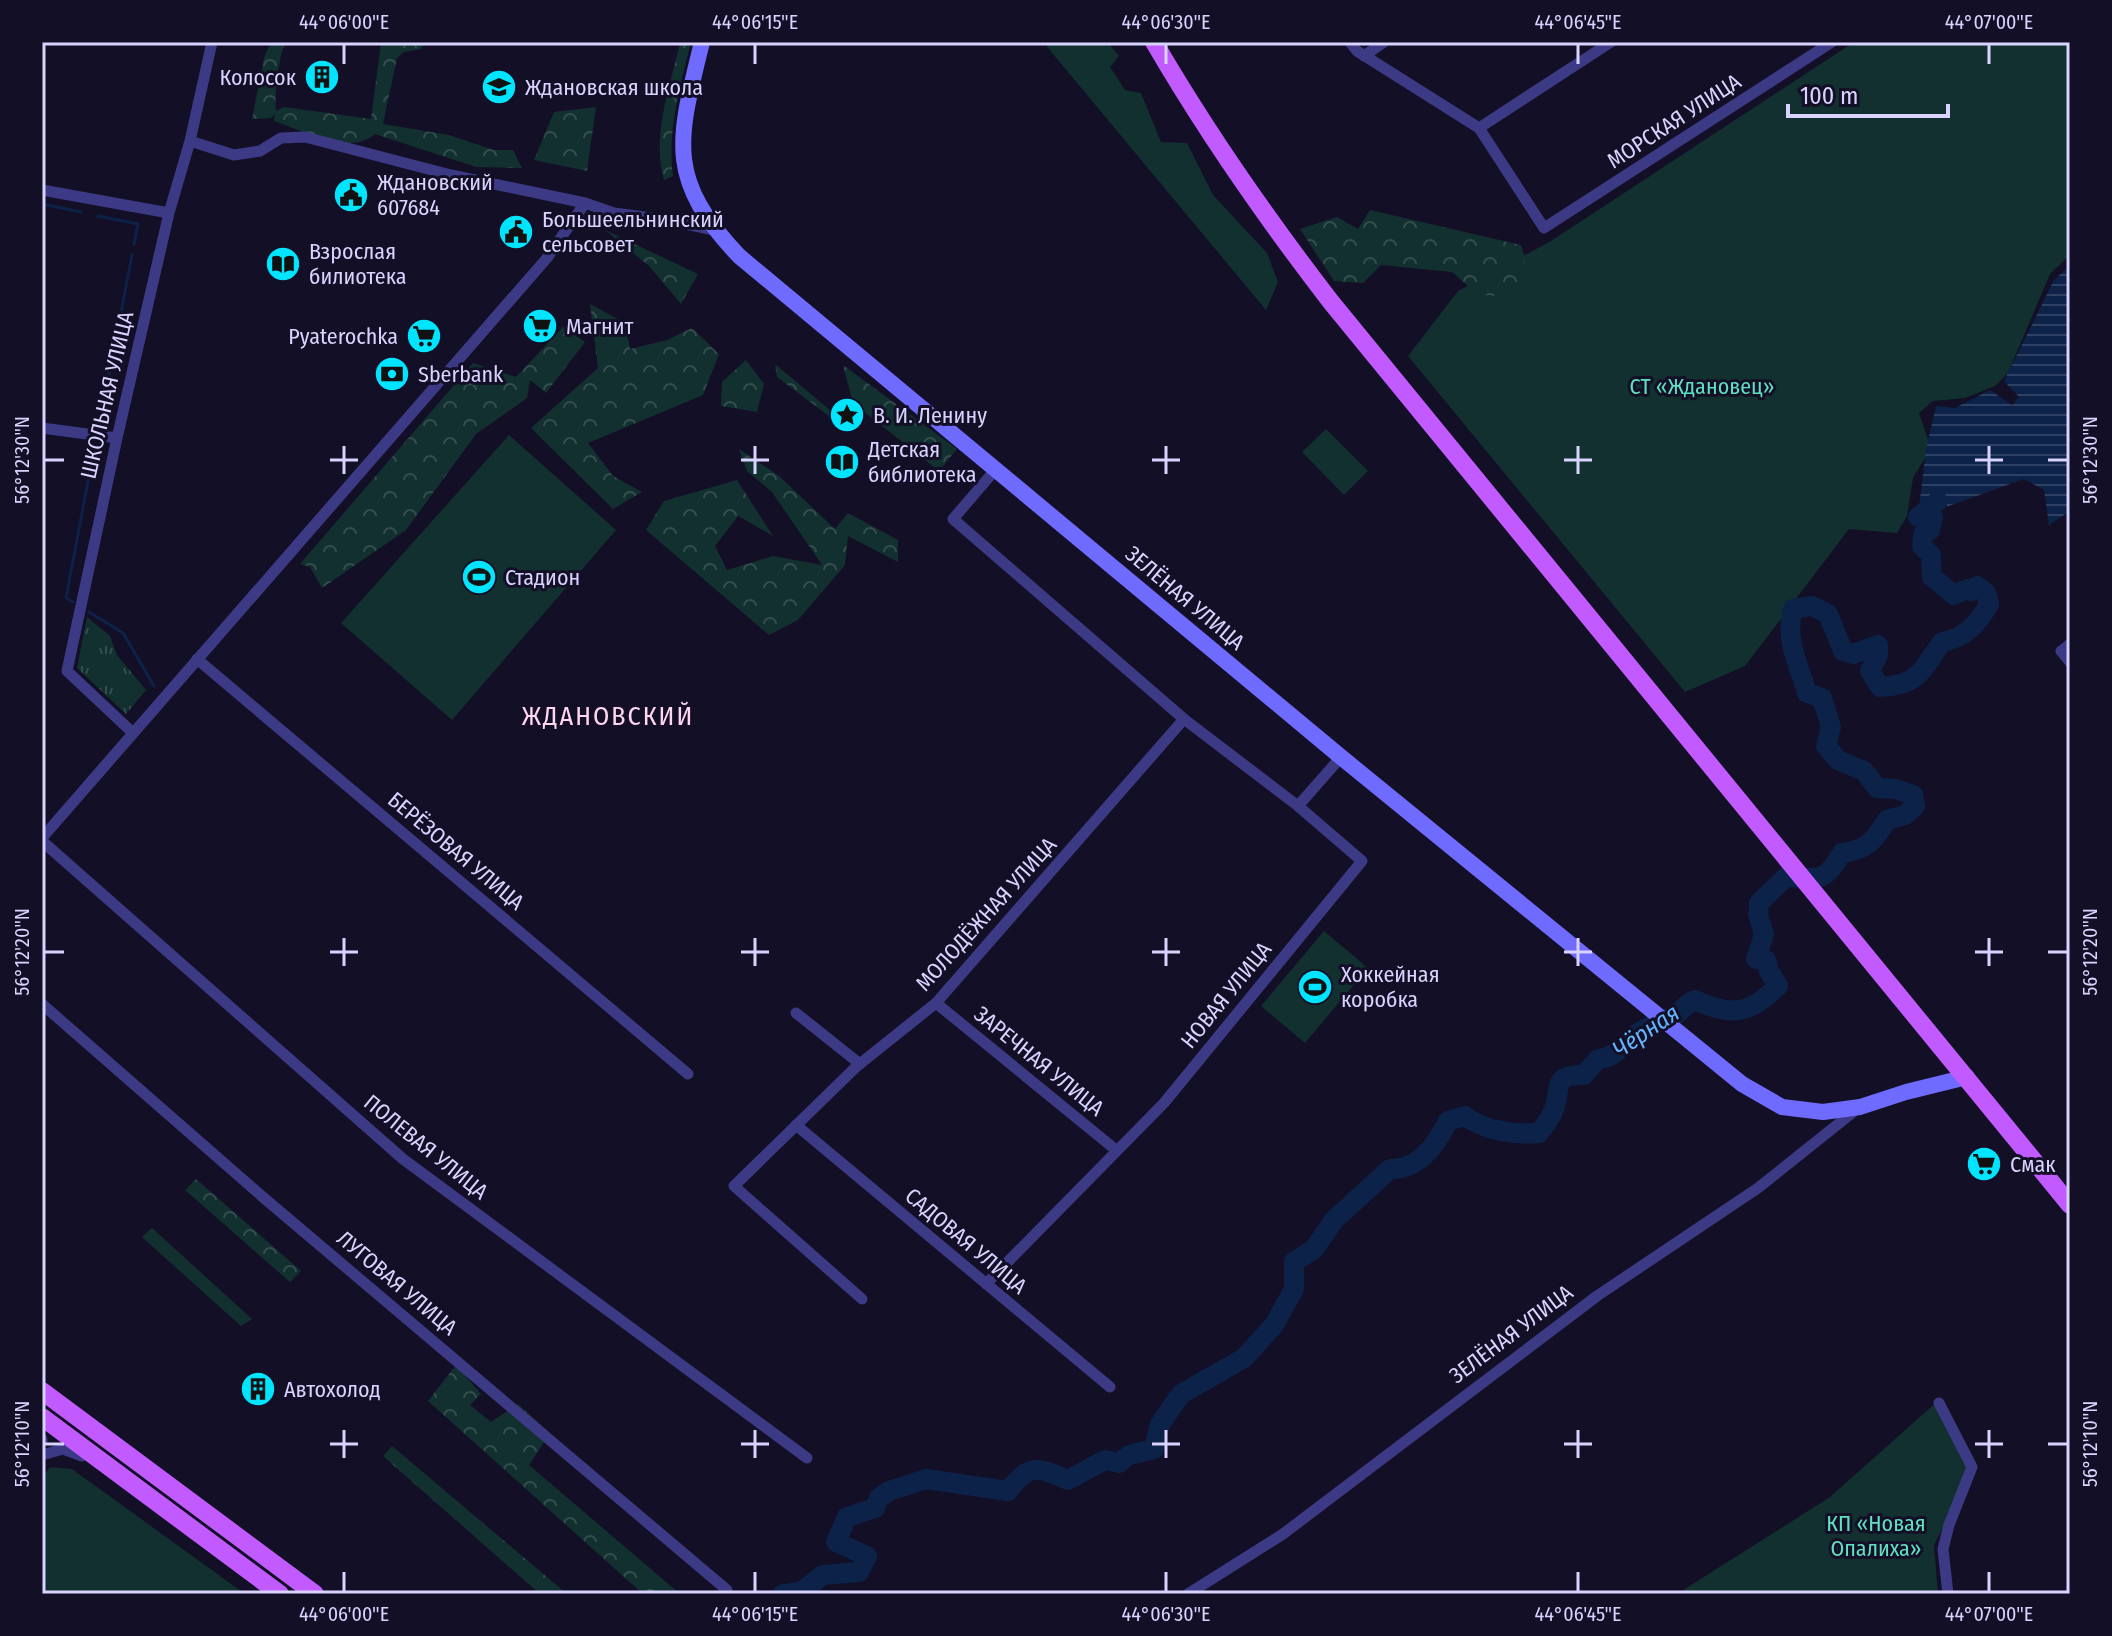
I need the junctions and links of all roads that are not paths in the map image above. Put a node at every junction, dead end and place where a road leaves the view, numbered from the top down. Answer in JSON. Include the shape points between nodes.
{"nodes":[{"id":1,"x":212,"y":42,"type":"edge"},
{"id":2,"x":702,"y":42,"type":"edge"},
{"id":3,"x":1154,"y":42,"type":"edge"},
{"id":4,"x":1350,"y":42,"type":"edge"},
{"id":5,"x":1384,"y":42,"type":"edge"},
{"id":6,"x":1611,"y":42,"type":"edge"},
{"id":7,"x":1826,"y":44,"type":"edge"},
{"id":8,"x":1364,"y":56,"type":"junction"},
{"id":9,"x":1479,"y":128,"type":"junction"},
{"id":10,"x":190,"y":141,"type":"junction"},
{"id":11,"x":42,"y":190,"type":"edge"},
{"id":12,"x":585,"y":203,"type":"junction"},
{"id":13,"x":169,"y":213,"type":"junction"},
{"id":14,"x":714,"y":230,"type":"junction"},
{"id":15,"x":42,"y":428,"type":"edge"},
{"id":16,"x":117,"y":438,"type":"junction"},
{"id":17,"x":996,"y":469,"type":"junction"},
{"id":18,"x":2070,"y":644,"type":"edge"},
{"id":19,"x":197,"y":659,"type":"junction"},
{"id":20,"x":2070,"y":662,"type":"edge"},
{"id":21,"x":1184,"y":719,"type":"junction"},
{"id":22,"x":133,"y":733,"type":"junction"},
{"id":23,"x":1341,"y":757,"type":"junction"},
{"id":24,"x":1298,"y":806,"type":"junction"},
{"id":25,"x":42,"y":840,"type":"edge"},
{"id":26,"x":936,"y":1003,"type":"junction"},
{"id":27,"x":42,"y":1004,"type":"edge"},
{"id":28,"x":796,"y":1013,"type":"dead end"},
{"id":29,"x":860,"y":1064,"type":"junction"},
{"id":30,"x":688,"y":1074,"type":"dead end"},
{"id":31,"x":1967,"y":1077,"type":"junction"},
{"id":32,"x":1860,"y":1107,"type":"junction"},
{"id":33,"x":796,"y":1125,"type":"junction"},
{"id":34,"x":1116,"y":1150,"type":"junction"},
{"id":35,"x":2070,"y":1205,"type":"edge"},
{"id":36,"x":986,"y":1284,"type":"junction"},
{"id":37,"x":862,"y":1299,"type":"dead end"},
{"id":38,"x":1110,"y":1387,"type":"dead end"},
{"id":39,"x":42,"y":1391,"type":"edge"},
{"id":40,"x":1939,"y":1403,"type":"dead end"},
{"id":41,"x":42,"y":1417,"type":"edge"},
{"id":42,"x":42,"y":1455,"type":"edge"},
{"id":43,"x":807,"y":1458,"type":"dead end"},
{"id":44,"x":125,"y":1480,"type":"junction"},
{"id":45,"x":727,"y":1590,"type":"dead end"},
{"id":46,"x":280,"y":1594,"type":"edge"},
{"id":47,"x":315,"y":1594,"type":"edge"},
{"id":48,"x":1188,"y":1594,"type":"edge"},
{"id":49,"x":1948,"y":1594,"type":"edge"}],
"edges":[{"from":1,"to":10,"type":"street","name":"ШКОЛЬНАЯ УЛИЦА"},
{"from":2,"to":14,"type":"street","name":"ЗЕЛЁНАЯ УЛИЦА","via":[[683,155],[692,194]]},
{"from":3,"to":31,"type":"main road","via":[[1287,245]]},
{"from":4,"to":8,"type":"street"},
{"from":5,"to":8,"type":"street"},
{"from":6,"to":9,"type":"street"},
{"from":7,"to":9,"type":"street","name":"МОРСКАЯ УЛИЦА","via":[[1544,228]]},
{"from":8,"to":9,"type":"street"},
{"from":10,"to":12,"type":"street","via":[[234,155],[260,151],[281,138],[305,137]]},
{"from":10,"to":13,"type":"street","name":"ШКОЛЬНАЯ УЛИЦА"},
{"from":11,"to":13,"type":"street"},
{"from":12,"to":14,"type":"street"},
{"from":12,"to":19,"type":"street","via":[[547,258]]},
{"from":13,"to":16,"type":"street","name":"ШКОЛЬНАЯ УЛИЦА"},
{"from":14,"to":17,"type":"street","name":"ЗЕЛЁНАЯ УЛИЦА"},
{"from":15,"to":16,"type":"street"},
{"from":16,"to":22,"type":"street","name":"ШКОЛЬНАЯ УЛИЦА","via":[[67,671]]},
{"from":17,"to":21,"type":"street","via":[[953,519]]},
{"from":17,"to":23,"type":"street","name":"ЗЕЛЁНАЯ УЛИЦА"},
{"from":18,"to":20,"type":"street","via":[[2061,651]]},
{"from":19,"to":22,"type":"street"},
{"from":19,"to":30,"type":"street","name":"БЕРЁЗОВАЯ УЛИЦА"},
{"from":21,"to":24,"type":"street"},
{"from":21,"to":26,"type":"street","name":"МОЛОДЁЖНАЯ УЛИЦА"},
{"from":22,"to":25,"type":"street"},
{"from":23,"to":24,"type":"street"},
{"from":23,"to":32,"type":"street","name":"ЗЕЛЁНАЯ УЛИЦА","via":[[1742,1084],[1782,1107],[1823,1112]]},
{"from":24,"to":34,"type":"street","name":"НОВАЯ УЛИЦА","via":[[1362,861],[1164,1103]]},
{"from":25,"to":43,"type":"street","name":"ПОЛЕВАЯ УЛИЦА","via":[[403,1159]]},
{"from":26,"to":29,"type":"street","name":"МОЛОДЁЖНАЯ УЛИЦА"},
{"from":26,"to":34,"type":"street","name":"ЗАРЕЧНАЯ УЛИЦА"},
{"from":27,"to":45,"type":"street","name":"ЛУГОВАЯ УЛИЦА"},
{"from":28,"to":29,"type":"street"},
{"from":29,"to":33,"type":"street","name":"МОЛОДЁЖНАЯ УЛИЦА"},
{"from":31,"to":32,"type":"street","name":"ЗЕЛЁНАЯ УЛИЦА"},
{"from":31,"to":35,"type":"main road"},
{"from":32,"to":48,"type":"street","name":"ЗЕЛЁНАЯ УЛИЦА","via":[[1758,1188],[1597,1296],[1283,1534]]},
{"from":33,"to":36,"type":"street","name":"САДОВАЯ УЛИЦА"},
{"from":33,"to":37,"type":"street","name":"МОЛОДЁЖНАЯ УЛИЦА","via":[[734,1186]]},
{"from":34,"to":36,"type":"street","name":"НОВАЯ УЛИЦА"},
{"from":36,"to":38,"type":"street","name":"САДОВАЯ УЛИЦА"},
{"from":39,"to":47,"type":"main road"},
{"from":40,"to":49,"type":"street","via":[[1972,1467],[1943,1549]]},
{"from":41,"to":44,"type":"main road"},
{"from":42,"to":44,"type":"street","via":[[71,1450]]},
{"from":44,"to":46,"type":"main road"}]}
